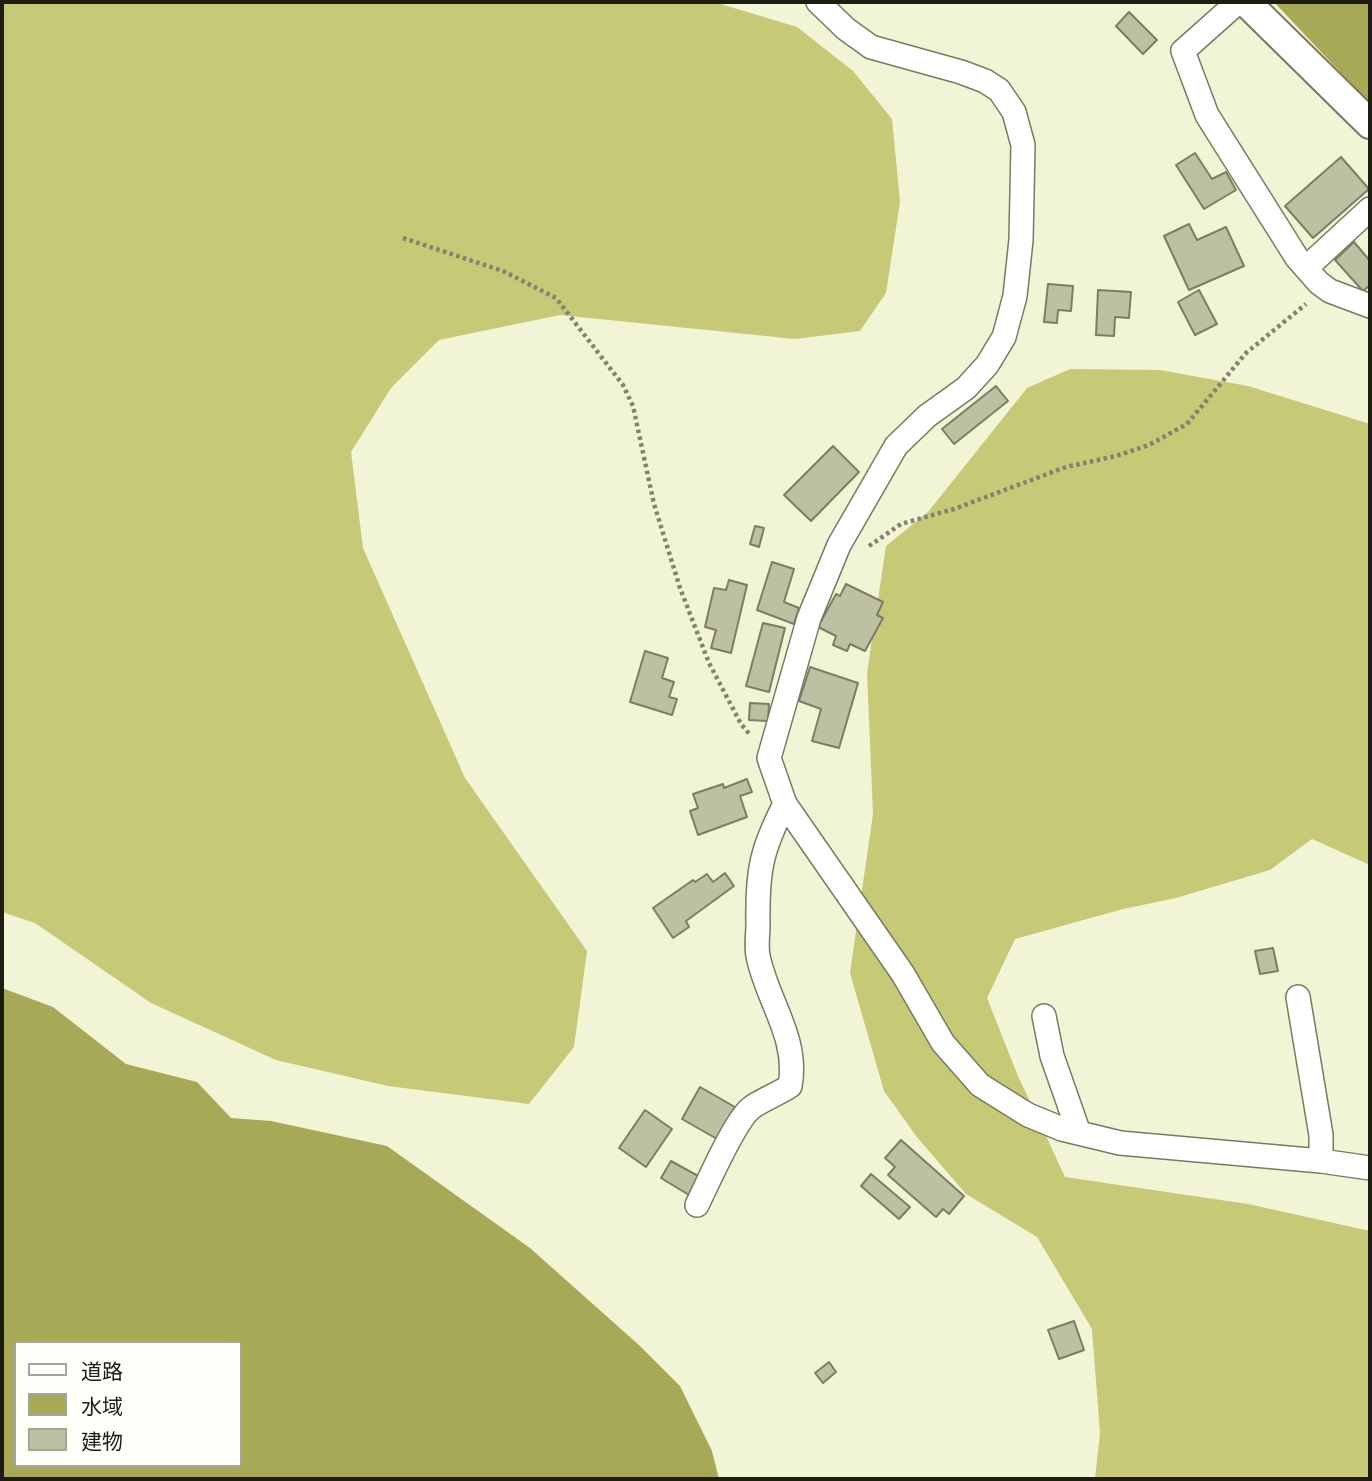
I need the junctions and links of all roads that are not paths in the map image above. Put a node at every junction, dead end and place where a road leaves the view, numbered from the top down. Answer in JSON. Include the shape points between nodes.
{"nodes":[{"id":1,"x":818,"y":2,"type":"edge"},
{"id":2,"x":1238,"y":2,"type":"edge"},
{"id":3,"x":1246,"y":2,"type":"edge"},
{"id":4,"x":1370,"y":124,"type":"edge"},
{"id":5,"x":1370,"y":209,"type":"edge"},
{"id":6,"x":1306,"y":268,"type":"junction"},
{"id":7,"x":1370,"y":306,"type":"edge"},
{"id":8,"x":785,"y":804,"type":"junction"},
{"id":9,"x":1298,"y":997,"type":"dead end"},
{"id":10,"x":1044,"y":1016,"type":"dead end"},
{"id":11,"x":1079,"y":1133,"type":"junction"},
{"id":12,"x":1321,"y":1161,"type":"junction"},
{"id":13,"x":1370,"y":1168,"type":"edge"},
{"id":14,"x":696,"y":1205,"type":"dead end"}],
"edges":[{"from":1,"to":8,"type":"street","via":[[871,47],[961,72],[999,90],[1018,123],[1025,164],[1015,296],[1004,337],[966,388],[896,446],[839,545],[809,618],[769,758]]},
{"from":2,"to":6,"type":"street","via":[[1183,51],[1207,115]]},
{"from":3,"to":4,"type":"street"},
{"from":5,"to":6,"type":"street"},
{"from":6,"to":7,"type":"street","via":[[1326,289]]},
{"from":8,"to":11,"type":"street","via":[[903,974],[943,1043],[980,1085],[1028,1115]]},
{"from":8,"to":14,"type":"street","via":[[763,853],[757,890],[758,955],[785,1028],[793,1067],[790,1086],[752,1107],[740,1121]]},
{"from":9,"to":12,"type":"street","via":[[1321,1135]]},
{"from":10,"to":11,"type":"street","via":[[1052,1056]]},
{"from":11,"to":12,"type":"street","via":[[1120,1143]]},
{"from":12,"to":13,"type":"street"}]}
